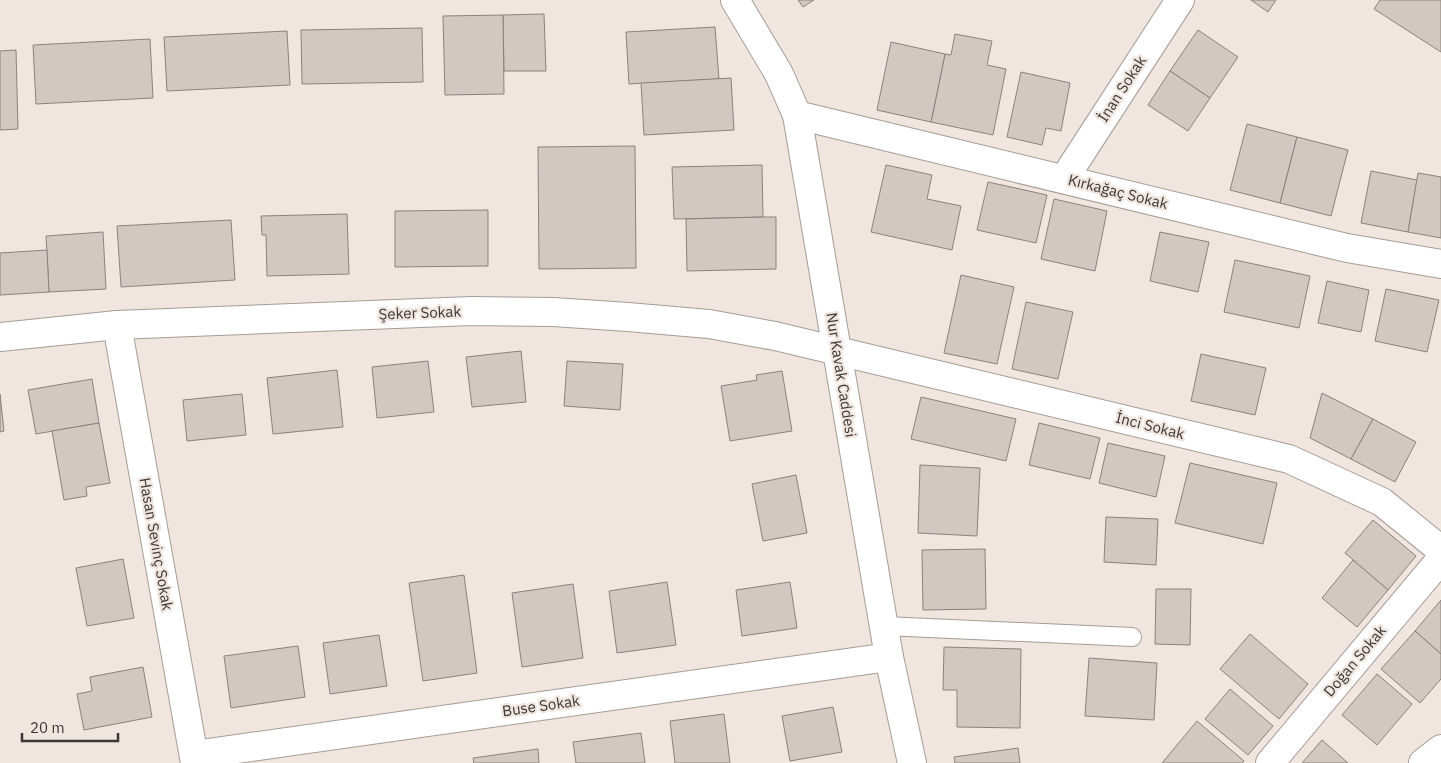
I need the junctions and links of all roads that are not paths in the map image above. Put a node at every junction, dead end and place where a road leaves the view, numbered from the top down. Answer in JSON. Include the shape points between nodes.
{"nodes":[{"id":1,"x":735,"y":0,"type":"edge"},
{"id":2,"x":1180,"y":0,"type":"edge"},
{"id":3,"x":797,"y":116,"type":"junction"},
{"id":4,"x":1064,"y":179,"type":"junction"},
{"id":5,"x":1441,"y":264,"type":"edge"},
{"id":6,"x":117,"y":325,"type":"junction"},
{"id":7,"x":0,"y":337,"type":"edge"},
{"id":8,"x":837,"y":351,"type":"junction"},
{"id":9,"x":1441,"y":550,"type":"edge"},
{"id":10,"x":1441,"y":559,"type":"edge"},
{"id":11,"x":884,"y":626,"type":"junction"},
{"id":12,"x":1132,"y":637,"type":"dead end"},
{"id":13,"x":889,"y":657,"type":"junction"},
{"id":14,"x":1441,"y":750,"type":"edge"},
{"id":15,"x":194,"y":759,"type":"edge"},
{"id":16,"x":912,"y":763,"type":"edge"},
{"id":17,"x":1270,"y":763,"type":"edge"},
{"id":18,"x":1423,"y":763,"type":"edge"}],
"edges":[{"from":1,"to":3,"type":"street","name":"Nur Kavak Caddesi","via":[[779,74]]},
{"from":2,"to":4,"type":"street","name":"İnan Sokak"},
{"from":3,"to":4,"type":"street","name":"Kırkağaç Sokak"},
{"from":3,"to":8,"type":"street","name":"Nur Kavak Caddesi"},
{"from":4,"to":5,"type":"street","name":"Kırkağaç Sokak","via":[[1346,248]]},
{"from":6,"to":7,"type":"street","name":"Şeker Sokak"},
{"from":6,"to":8,"type":"street","name":"Şeker Sokak","via":[[472,311],[553,312],[709,324]]},
{"from":6,"to":15,"type":"street","name":"Hasan Sevinç Sokak"},
{"from":8,"to":9,"type":"street","name":"İnci Sokak","via":[[1289,459],[1382,502]]},
{"from":8,"to":11,"type":"street","name":"Nur Kavak Caddesi"},
{"from":10,"to":17,"type":"street","name":"Doğan Sokak"},
{"from":11,"to":12,"type":"lane"},
{"from":11,"to":13,"type":"street","name":"Nur Kavak Caddesi"},
{"from":13,"to":15,"type":"street","name":"Buse Sokak"},
{"from":13,"to":16,"type":"street","name":"Nur Kavak Caddesi"},
{"from":14,"to":18,"type":"street"}]}
